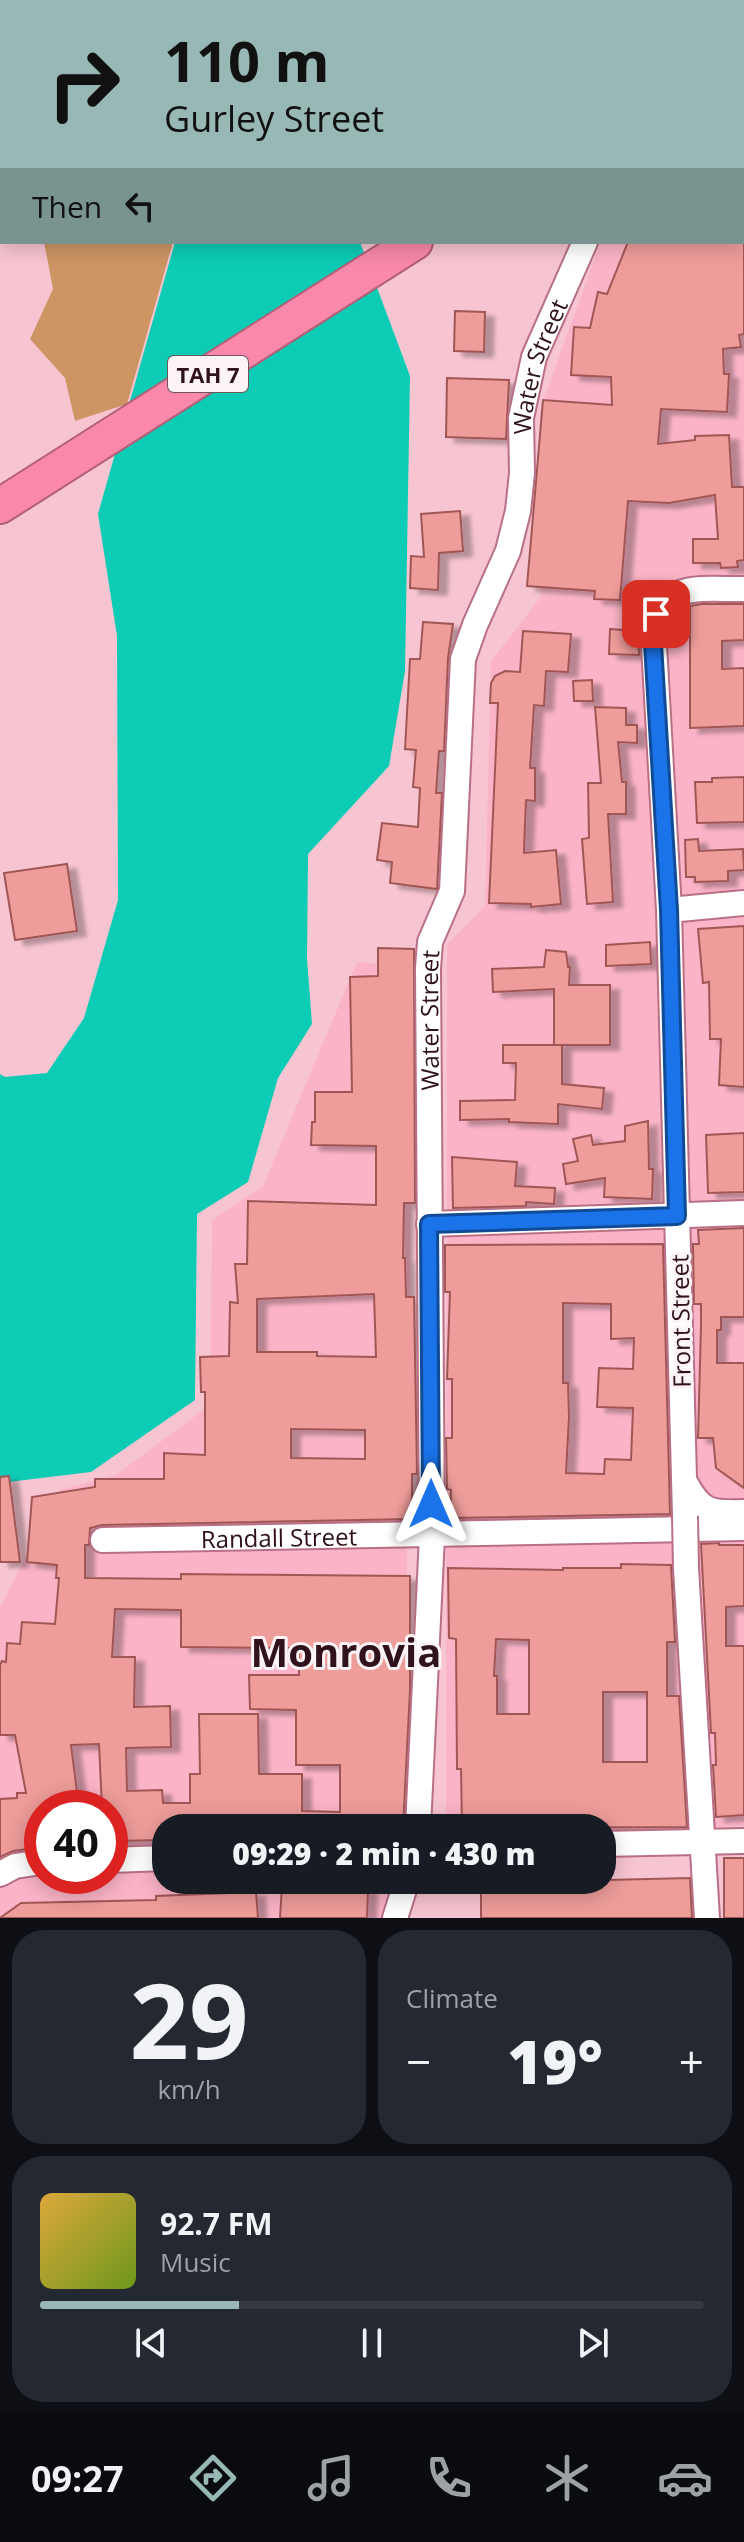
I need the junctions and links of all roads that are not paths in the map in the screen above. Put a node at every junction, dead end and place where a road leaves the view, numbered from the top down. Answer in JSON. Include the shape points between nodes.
{"nodes":[{"id":1,"x":412,"y":244,"type":"edge"},
{"id":2,"x":584,"y":244,"type":"edge"},
{"id":3,"x":0,"y":506,"type":"edge"},
{"id":4,"x":744,"y":589,"type":"edge"},
{"id":5,"x":744,"y":903,"type":"edge"},
{"id":6,"x":669,"y":910,"type":"junction"},
{"id":7,"x":744,"y":1213,"type":"edge"},
{"id":8,"x":677,"y":1216,"type":"junction"},
{"id":9,"x":429,"y":1224,"type":"junction"},
{"id":10,"x":684,"y":1479,"type":"junction"},
{"id":11,"x":744,"y":1512,"type":"edge"},
{"id":12,"x":744,"y":1528,"type":"edge"},
{"id":13,"x":432,"y":1536,"type":"junction"},
{"id":14,"x":103,"y":1540,"type":"dead end"},
{"id":15,"x":419,"y":1814,"type":"edge"},
{"id":16,"x":744,"y":1841,"type":"edge"},
{"id":17,"x":703,"y":1842,"type":"junction"},
{"id":18,"x":616,"y":1844,"type":"edge"},
{"id":19,"x":152,"y":1858,"type":"edge"},
{"id":20,"x":128,"y":1859,"type":"edge"},
{"id":21,"x":24,"y":1865,"type":"edge"},
{"id":22,"x":0,"y":1874,"type":"edge"},
{"id":23,"x":403,"y":1894,"type":"edge"},
{"id":24,"x":395,"y":1918,"type":"edge"},
{"id":25,"x":707,"y":1918,"type":"edge"}],
"edges":[{"from":1,"to":3,"type":"highway","number":"TAH 7"},
{"from":2,"to":9,"type":"street","name":"Water Street","via":[[534,357],[521,418],[518,511],[508,551],[463,659],[452,891],[430,942],[428,968]]},
{"from":4,"to":6,"type":"street","name":"Front Street","via":[[679,592],[660,606],[653,627]]},
{"from":5,"to":6,"type":"street"},
{"from":6,"to":8,"type":"street","name":"Front Street"},
{"from":7,"to":8,"type":"street"},
{"from":8,"to":9,"type":"street"},
{"from":8,"to":10,"type":"street","name":"Front Street"},
{"from":9,"to":13,"type":"street","name":"Water Street"},
{"from":10,"to":11,"type":"street","via":[[702,1507]]},
{"from":10,"to":17,"type":"street","name":"Front Street","bridge":true},
{"from":12,"to":13,"type":"street","name":"Randall Street"},
{"from":13,"to":14,"type":"street","name":"Randall Street"},
{"from":13,"to":15,"type":"street","name":"Water Street"},
{"from":16,"to":17,"type":"street"},
{"from":17,"to":18,"type":"street"},
{"from":17,"to":25,"type":"street","name":"Front Street"},
{"from":19,"to":20,"type":"street"},
{"from":21,"to":22,"type":"street"},
{"from":23,"to":24,"type":"street"}]}
